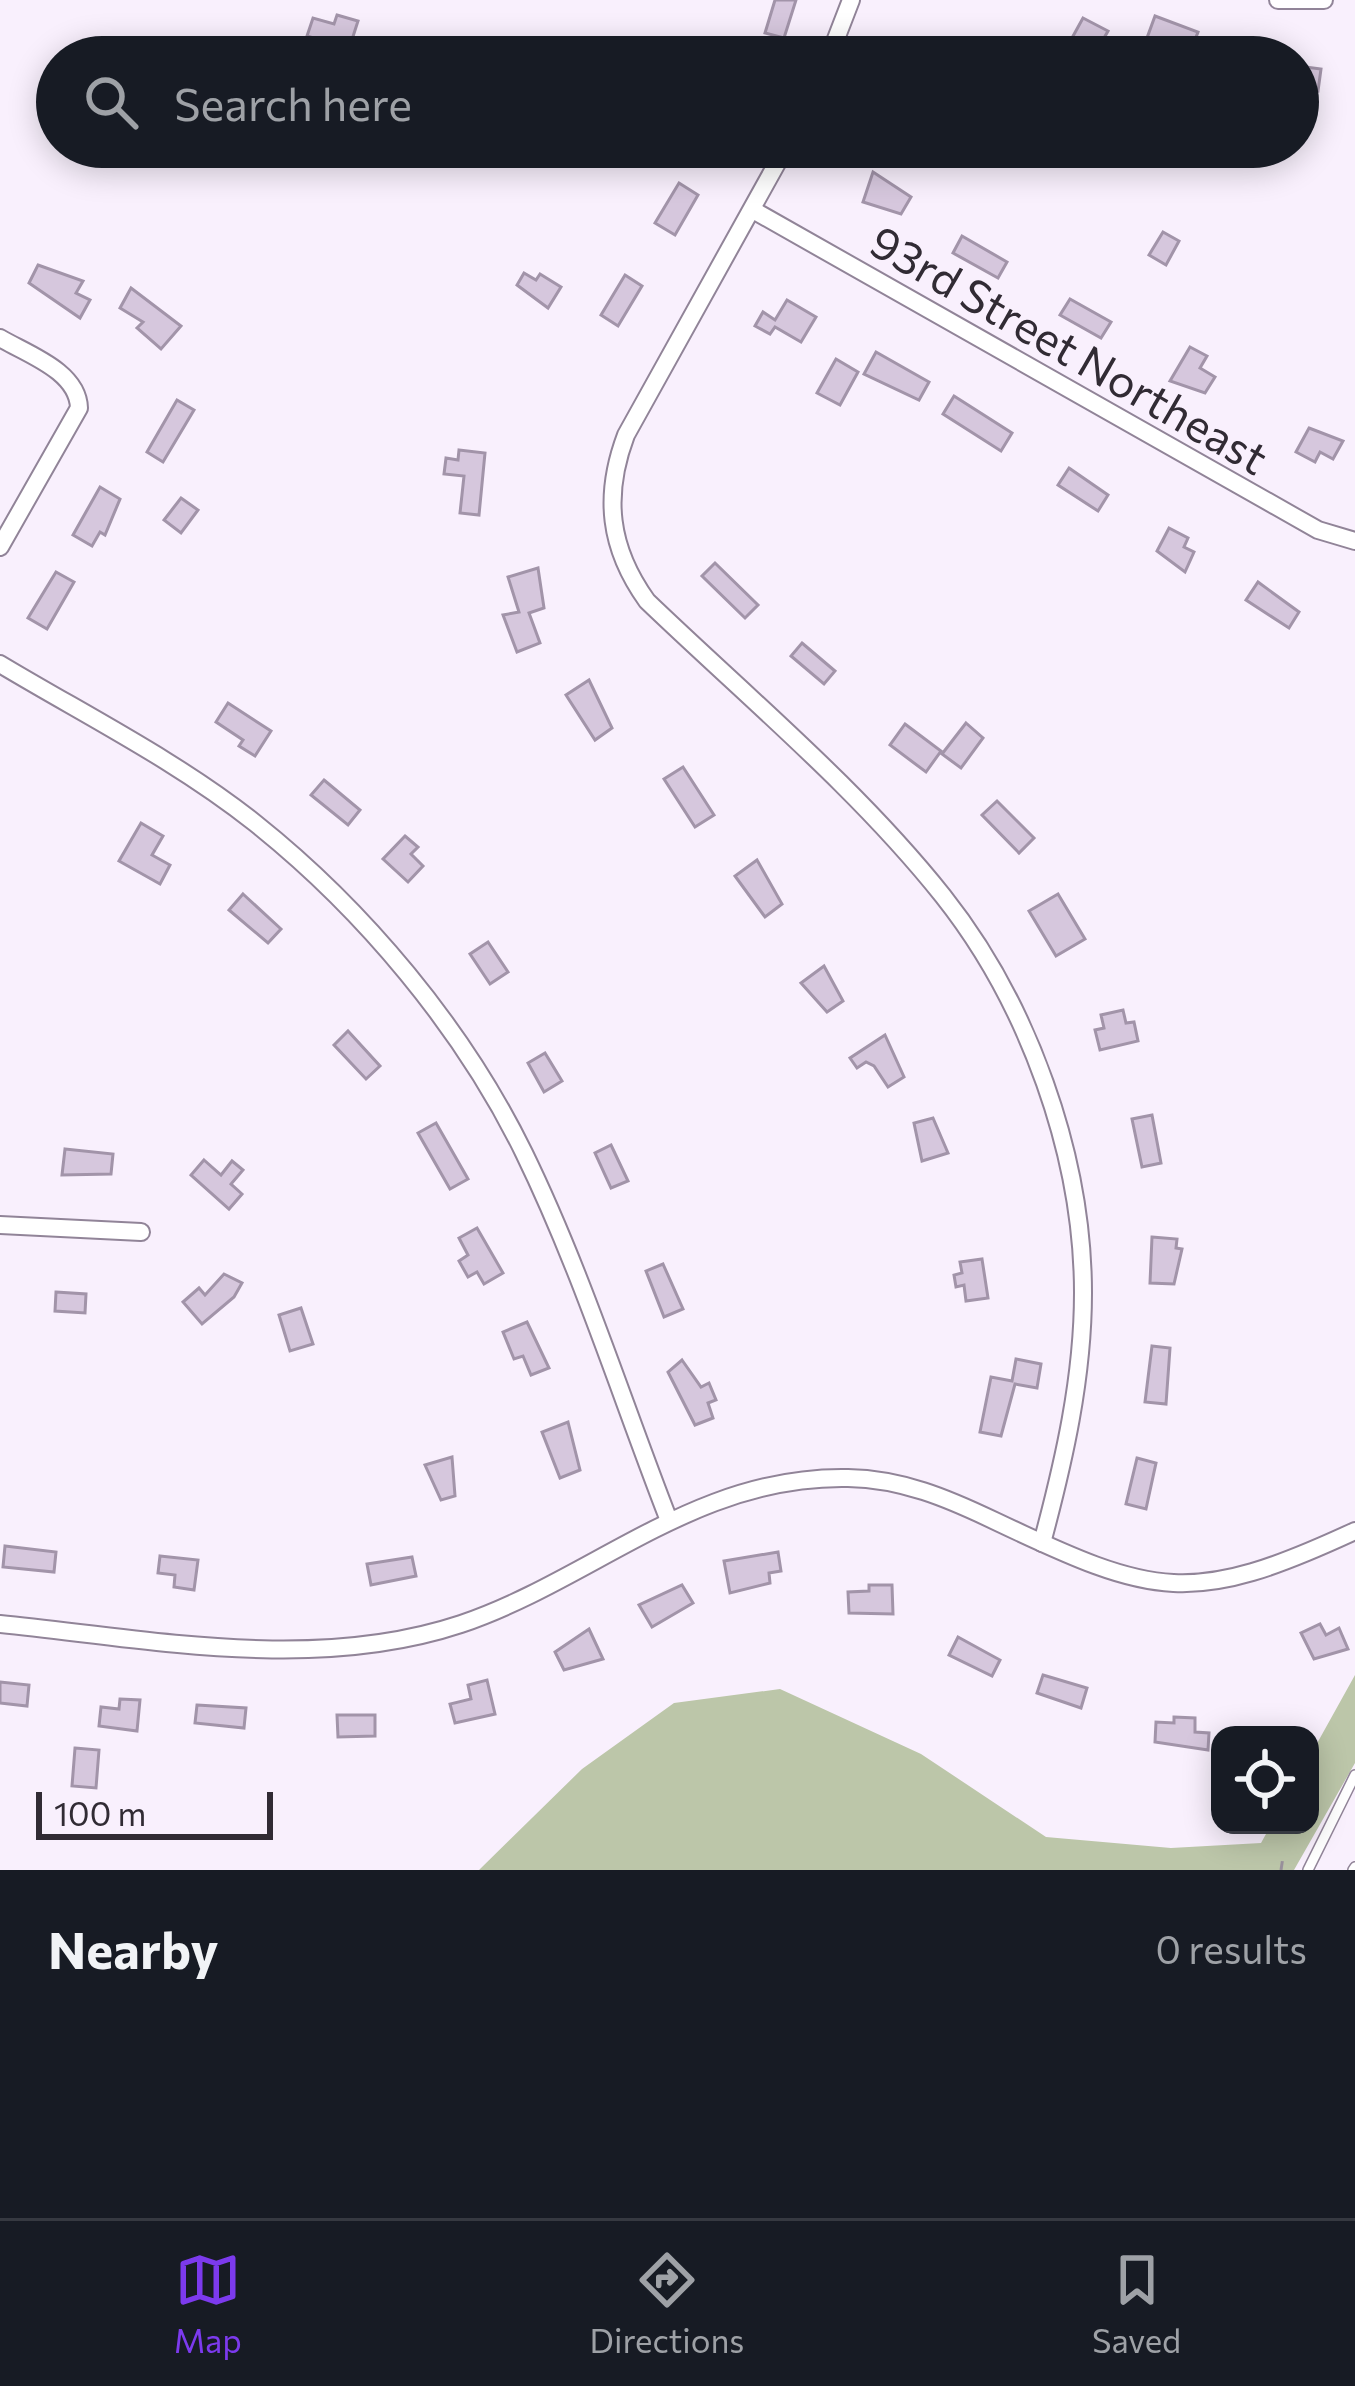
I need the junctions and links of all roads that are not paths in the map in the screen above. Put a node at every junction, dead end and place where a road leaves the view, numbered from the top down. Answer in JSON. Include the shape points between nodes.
{"nodes":[{"id":1,"x":851,"y":0,"type":"edge"},
{"id":2,"x":1278,"y":0,"type":"edge"},
{"id":3,"x":1324,"y":0,"type":"edge"},
{"id":4,"x":837,"y":36,"type":"edge"},
{"id":5,"x":775,"y":168,"type":"edge"},
{"id":6,"x":753,"y":210,"type":"junction"},
{"id":7,"x":0,"y":338,"type":"edge"},
{"id":8,"x":1355,"y":541,"type":"edge"},
{"id":9,"x":0,"y":548,"type":"edge"},
{"id":10,"x":0,"y":664,"type":"edge"},
{"id":11,"x":0,"y":1225,"type":"edge"},
{"id":12,"x":140,"y":1232,"type":"dead end"},
{"id":13,"x":668,"y":1518,"type":"junction"},
{"id":14,"x":1355,"y":1532,"type":"edge"},
{"id":15,"x":1042,"y":1544,"type":"junction"},
{"id":16,"x":0,"y":1624,"type":"edge"},
{"id":17,"x":1355,"y":1775,"type":"edge"},
{"id":18,"x":1308,"y":1870,"type":"edge"}],
"edges":[{"from":1,"to":4,"type":"street"},
{"from":2,"to":3,"type":"street"},
{"from":5,"to":6,"type":"street"},
{"from":6,"to":8,"type":"street","name":"93rd Street Northeast","via":[[1318,530]]},
{"from":6,"to":15,"type":"street","via":[[626,435],[611,494],[615,536],[647,601],[943,896],[985,957],[1037,1065],[1070,1186],[1083,1289],[1075,1396]]},
{"from":7,"to":9,"type":"street","via":[[61,374],[79,397],[73,422]]},
{"from":10,"to":13,"type":"street","via":[[253,821],[360,919],[402,970],[523,1150]]},
{"from":11,"to":12,"type":"street"},
{"from":13,"to":15,"type":"street","via":[[789,1484],[848,1478],[914,1487]]},
{"from":13,"to":16,"type":"street","via":[[494,1611],[384,1642],[211,1646]]},
{"from":14,"to":15,"type":"street","via":[[1252,1575],[1207,1584],[1122,1577]]},
{"from":17,"to":18,"type":"lane"}]}
